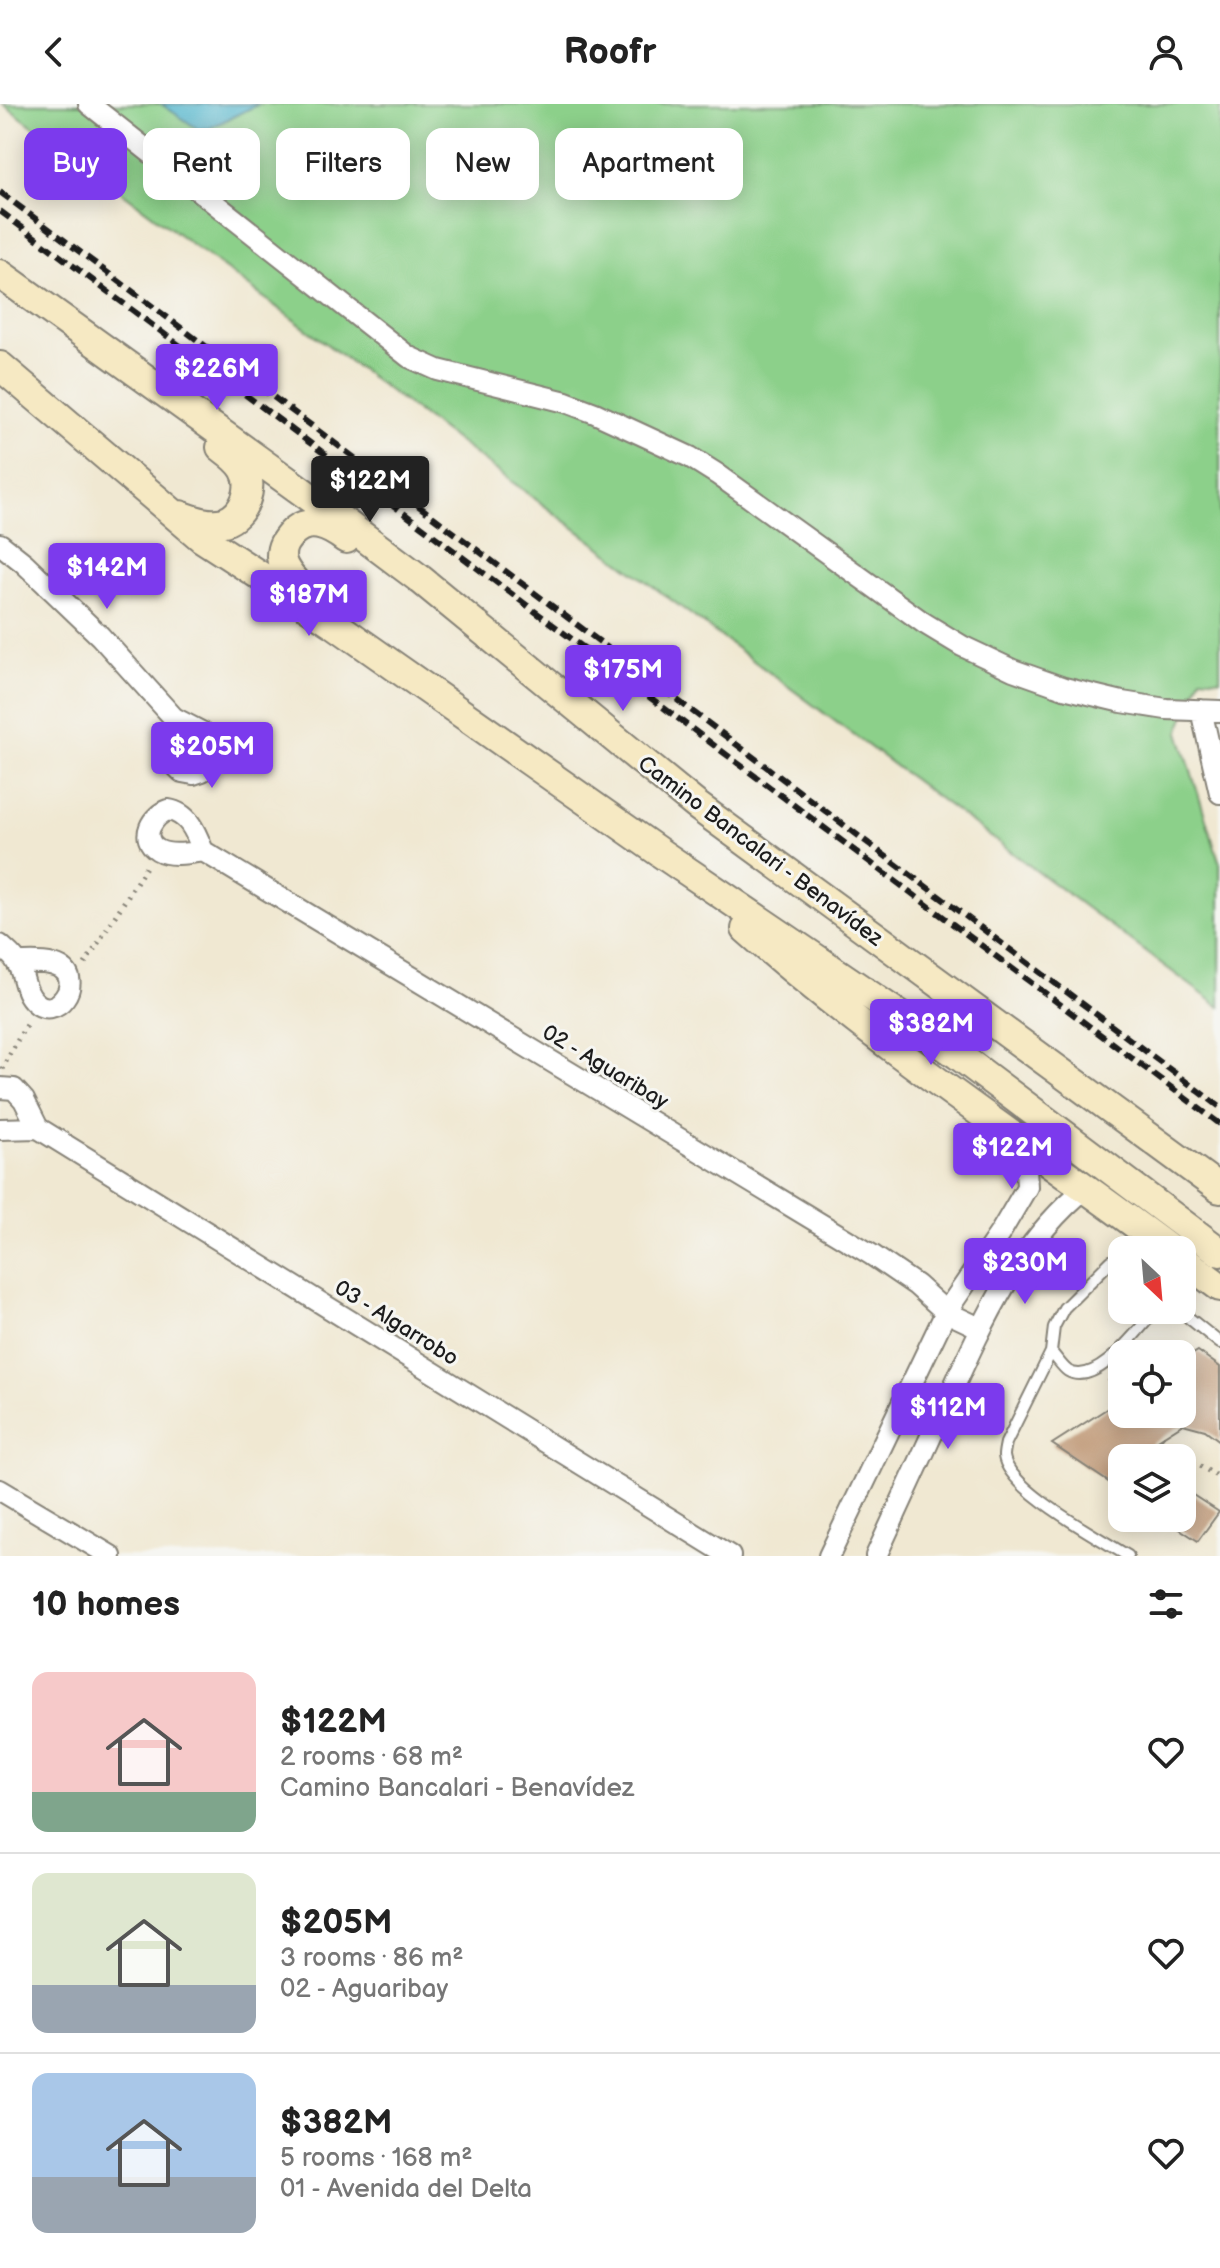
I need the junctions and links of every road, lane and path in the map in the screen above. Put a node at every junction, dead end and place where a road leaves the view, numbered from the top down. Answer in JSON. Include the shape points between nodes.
{"nodes":[{"id":1,"x":89,"y":104,"type":"edge"},
{"id":2,"x":0,"y":275,"type":"edge"},
{"id":3,"x":0,"y":366,"type":"edge"},
{"id":4,"x":168,"y":509,"type":"junction"},
{"id":5,"x":0,"y":544,"type":"edge"},
{"id":6,"x":333,"y":623,"type":"junction"},
{"id":7,"x":566,"y":701,"type":"junction"},
{"id":8,"x":1211,"y":711,"type":"edge"},
{"id":9,"x":174,"y":718,"type":"dead end"},
{"id":10,"x":1220,"y":793,"type":"edge"},
{"id":11,"x":157,"y":850,"type":"junction"},
{"id":12,"x":203,"y":851,"type":"junction"},
{"id":13,"x":662,"y":854,"type":"junction"},
{"id":14,"x":0,"y":945,"type":"edge"},
{"id":15,"x":17,"y":963,"type":"junction"},
{"id":16,"x":69,"y":990,"type":"junction"},
{"id":17,"x":37,"y":1005,"type":"junction"},
{"id":18,"x":0,"y":1073,"type":"edge"},
{"id":19,"x":928,"y":1076,"type":"junction"},
{"id":20,"x":0,"y":1088,"type":"edge"},
{"id":21,"x":38,"y":1128,"type":"junction"},
{"id":22,"x":0,"y":1129,"type":"edge"},
{"id":23,"x":1046,"y":1158,"type":"junction"},
{"id":24,"x":1220,"y":1189,"type":"edge"},
{"id":25,"x":1090,"y":1191,"type":"junction"},
{"id":26,"x":1149,"y":1236,"type":"edge"},
{"id":27,"x":1220,"y":1252,"type":"edge"},
{"id":28,"x":1108,"y":1264,"type":"edge"},
{"id":29,"x":1196,"y":1270,"type":"edge"},
{"id":30,"x":1220,"y":1287,"type":"edge"},
{"id":31,"x":946,"y":1312,"type":"junction"},
{"id":32,"x":1143,"y":1324,"type":"edge"},
{"id":33,"x":1196,"y":1324,"type":"edge"},
{"id":34,"x":980,"y":1328,"type":"junction"},
{"id":35,"x":1220,"y":1343,"type":"edge"},
{"id":36,"x":1051,"y":1352,"type":"junction"},
{"id":37,"x":1162,"y":1437,"type":"dead end"},
{"id":38,"x":1220,"y":1478,"type":"edge"},
{"id":39,"x":0,"y":1490,"type":"edge"},
{"id":40,"x":111,"y":1556,"type":"edge"},
{"id":41,"x":730,"y":1556,"type":"edge"},
{"id":42,"x":829,"y":1556,"type":"edge"},
{"id":43,"x":876,"y":1556,"type":"edge"},
{"id":44,"x":1128,"y":1556,"type":"edge"}],
"edges":[{"from":1,"to":8,"type":"street","via":[[420,364],[566,402],[690,457],[924,623],[1013,670],[1122,702]]},
{"from":2,"to":4,"type":"main road","via":[[245,469],[249,493],[235,517],[209,523]]},
{"from":2,"to":7,"type":"main road","name":"Camino Bancalari - Benavídez","via":[[420,579]]},
{"from":3,"to":4,"type":"main road"},
{"from":4,"to":6,"type":"main road","via":[[202,538]]},
{"from":5,"to":9,"type":"street","via":[[78,613]]},
{"from":6,"to":7,"type":"main road","via":[[287,572],[281,558],[283,543],[297,528],[312,523],[342,536]]},
{"from":6,"to":13,"type":"main road"},
{"from":7,"to":24,"type":"main road","name":"Camino Bancalari - Benavídez","via":[[696,805]]},
{"from":8,"to":10,"type":"street"},
{"from":11,"to":12,"type":"street"},
{"from":11,"to":12,"type":"street","via":[[148,830],[158,814],[168,810],[179,811],[189,822]]},
{"from":11,"to":16,"type":"path"},
{"from":12,"to":31,"type":"street","name":"02 - Aguaribay","via":[[872,1255]]},
{"from":13,"to":19,"type":"main road","via":[[790,968]]},
{"from":13,"to":27,"type":"main road","via":[[958,1055]]},
{"from":14,"to":15,"type":"street"},
{"from":15,"to":16,"type":"street","via":[[63,969]]},
{"from":15,"to":17,"type":"street"},
{"from":16,"to":17,"type":"street","via":[[58,1005]]},
{"from":17,"to":18,"type":"path"},
{"from":19,"to":23,"type":"main road"},
{"from":19,"to":31,"type":"street","via":[[1020,1160],[1028,1177],[1000,1233]]},
{"from":20,"to":21,"type":"street","via":[[14,1089]]},
{"from":21,"to":22,"type":"street"},
{"from":21,"to":41,"type":"street","name":"03 - Algarrobo"},
{"from":23,"to":25,"type":"main road"},
{"from":23,"to":31,"type":"street","via":[[1022,1221]]},
{"from":25,"to":26,"type":"main road"},
{"from":25,"to":34,"type":"street","via":[[1039,1233]]},
{"from":28,"to":36,"type":"lane","via":[[1064,1308],[1054,1327]]},
{"from":29,"to":30,"type":"main road"},
{"from":31,"to":34,"type":"street","name":"02 - Aguaribay"},
{"from":31,"to":42,"type":"street"},
{"from":32,"to":36,"type":"lane","via":[[1101,1369],[1068,1371]]},
{"from":33,"to":35,"type":"lane"},
{"from":34,"to":43,"type":"street"},
{"from":36,"to":44,"type":"lane","via":[[1006,1443],[1004,1458],[1020,1484],[1043,1503]]},
{"from":37,"to":38,"type":"path"},
{"from":39,"to":40,"type":"street"}]}
